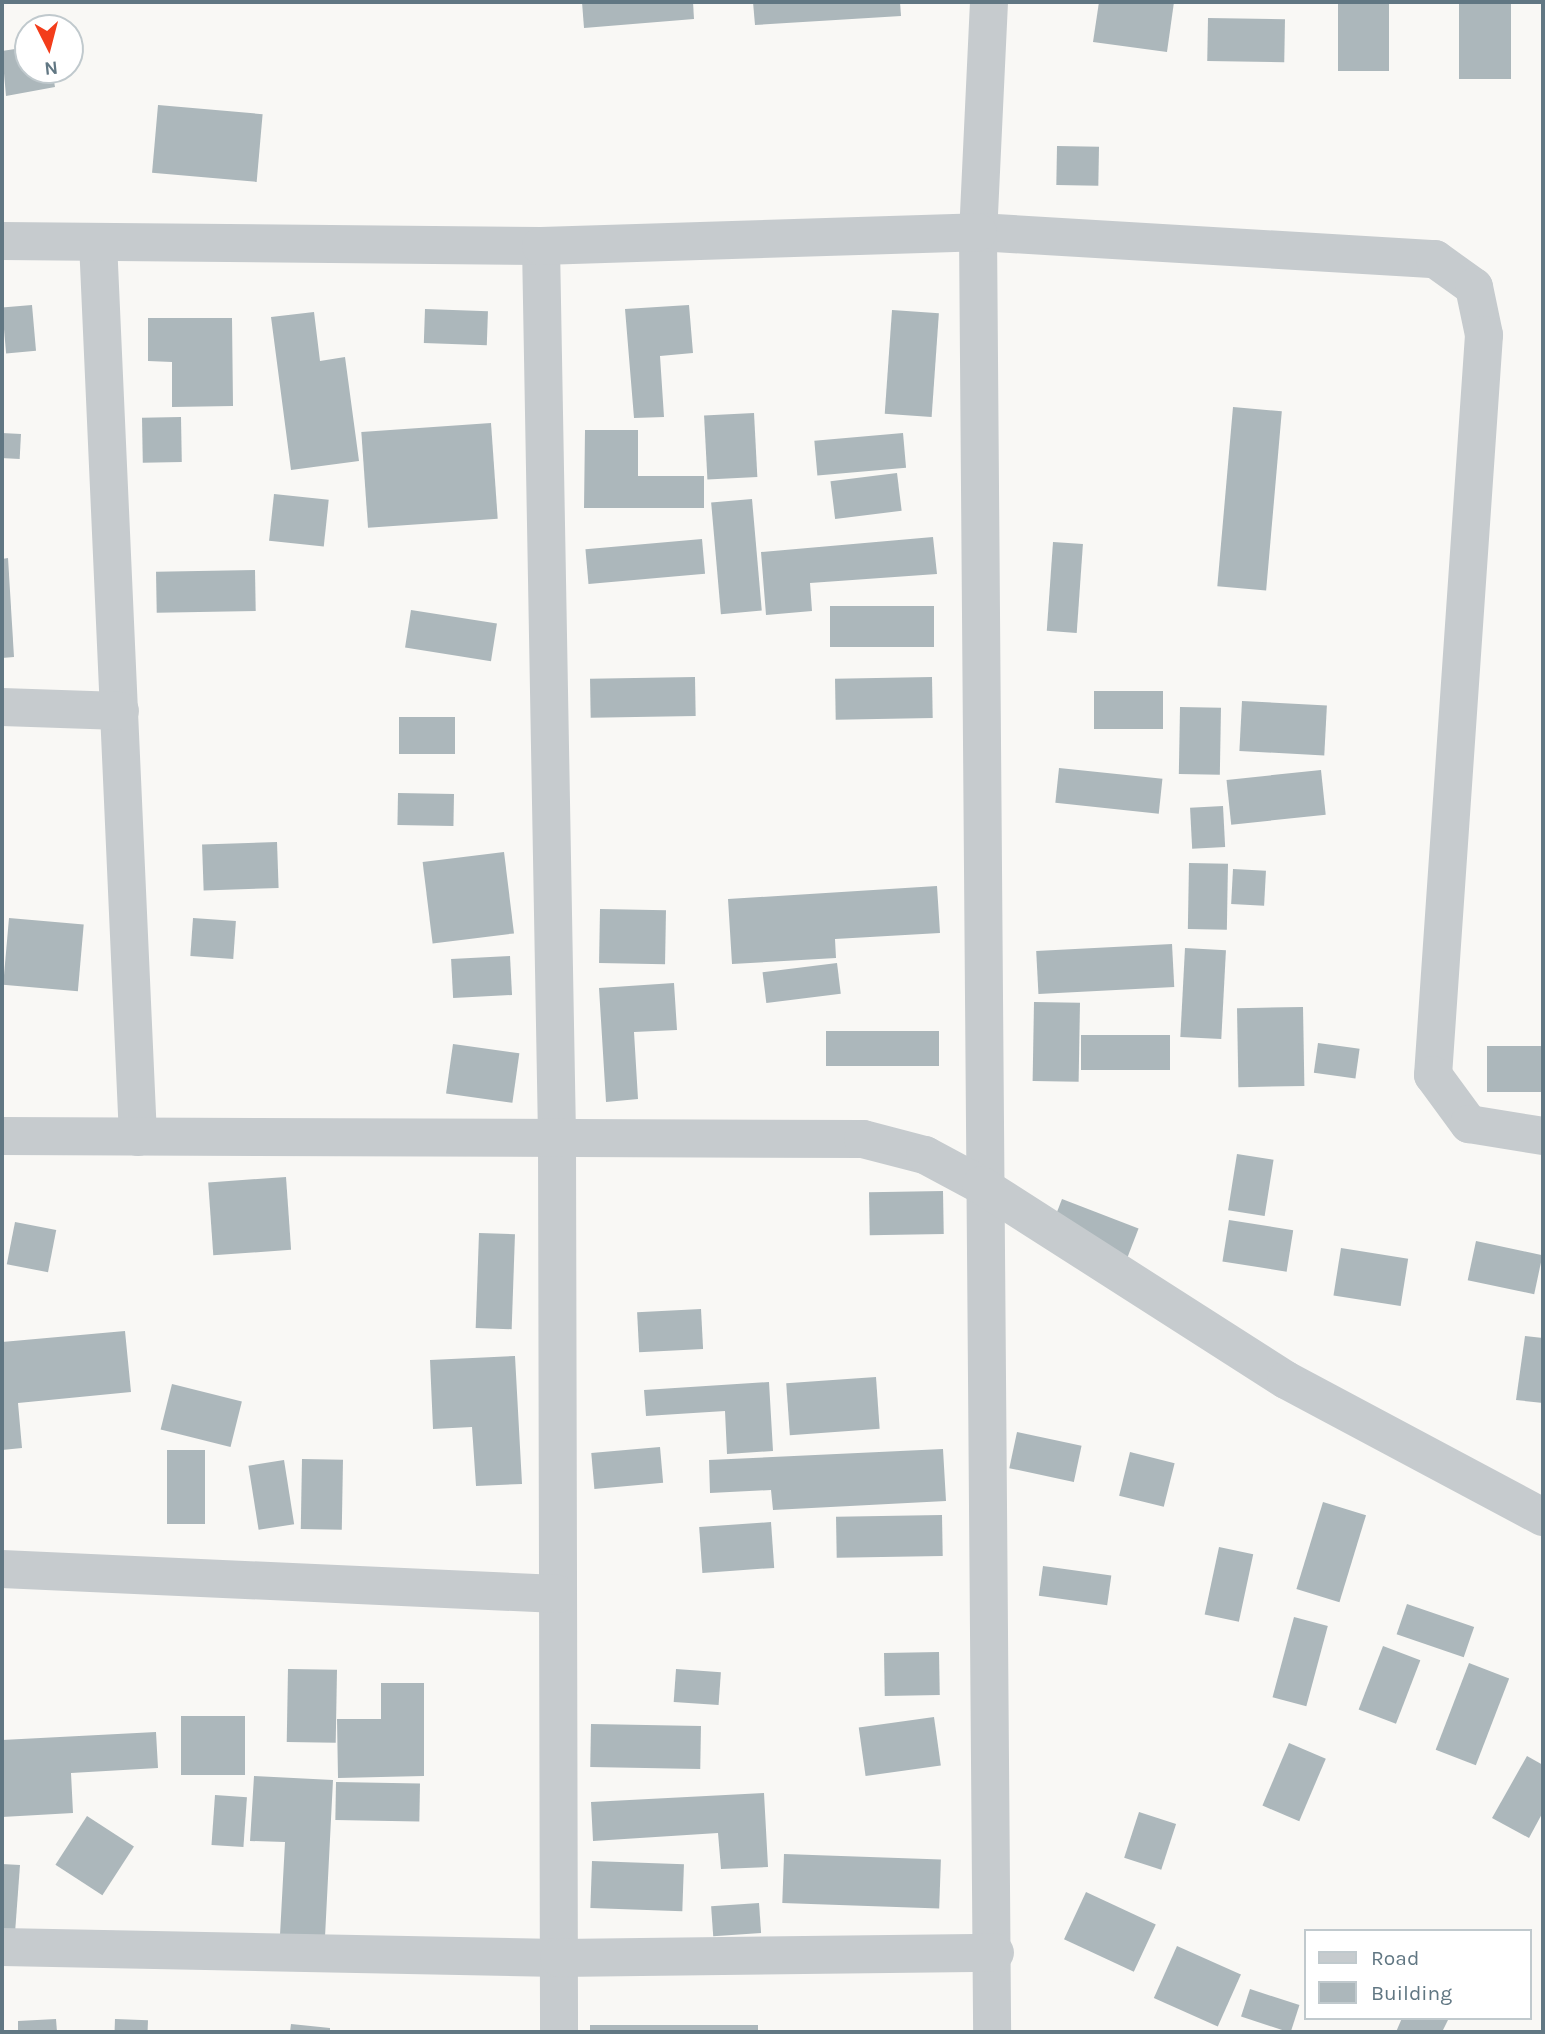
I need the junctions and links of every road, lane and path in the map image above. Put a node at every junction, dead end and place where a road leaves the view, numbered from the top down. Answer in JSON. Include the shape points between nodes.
{"nodes":[{"id":1,"x":989,"y":2,"type":"edge"},
{"id":2,"x":978,"y":232,"type":"junction"},
{"id":3,"x":2,"y":241,"type":"edge"},
{"id":4,"x":98,"y":242,"type":"junction"},
{"id":5,"x":541,"y":246,"type":"junction"},
{"id":6,"x":2,"y":707,"type":"edge"},
{"id":7,"x":120,"y":711,"type":"junction"},
{"id":8,"x":2,"y":1136,"type":"edge"},
{"id":9,"x":138,"y":1136,"type":"junction"},
{"id":10,"x":1543,"y":1136,"type":"edge"},
{"id":11,"x":557,"y":1138,"type":"junction"},
{"id":12,"x":981,"y":1185,"type":"junction"},
{"id":13,"x":1543,"y":1517,"type":"edge"},
{"id":14,"x":2,"y":1569,"type":"edge"},
{"id":15,"x":557,"y":1594,"type":"junction"},
{"id":16,"x":2,"y":1947,"type":"edge"},
{"id":17,"x":995,"y":1953,"type":"junction"},
{"id":18,"x":559,"y":1958,"type":"junction"},
{"id":19,"x":559,"y":2032,"type":"edge"},
{"id":20,"x":992,"y":2032,"type":"edge"}],
"edges":[{"from":1,"to":2,"type":"street"},
{"from":2,"to":5,"type":"street"},
{"from":2,"to":10,"type":"street","via":[[1435,259],[1474,287],[1484,335],[1433,1075],[1469,1124]]},
{"from":2,"to":12,"type":"street"},
{"from":3,"to":4,"type":"street"},
{"from":4,"to":5,"type":"street"},
{"from":4,"to":7,"type":"street"},
{"from":5,"to":11,"type":"street"},
{"from":6,"to":7,"type":"street"},
{"from":7,"to":9,"type":"street"},
{"from":8,"to":9,"type":"street"},
{"from":9,"to":11,"type":"street"},
{"from":11,"to":12,"type":"street","via":[[863,1139],[925,1155]]},
{"from":11,"to":15,"type":"street"},
{"from":12,"to":13,"type":"street","via":[[1286,1380]]},
{"from":12,"to":17,"type":"street"},
{"from":14,"to":15,"type":"street"},
{"from":15,"to":18,"type":"street"},
{"from":16,"to":18,"type":"street"},
{"from":17,"to":18,"type":"street"},
{"from":17,"to":20,"type":"street"},
{"from":18,"to":19,"type":"street"}]}
